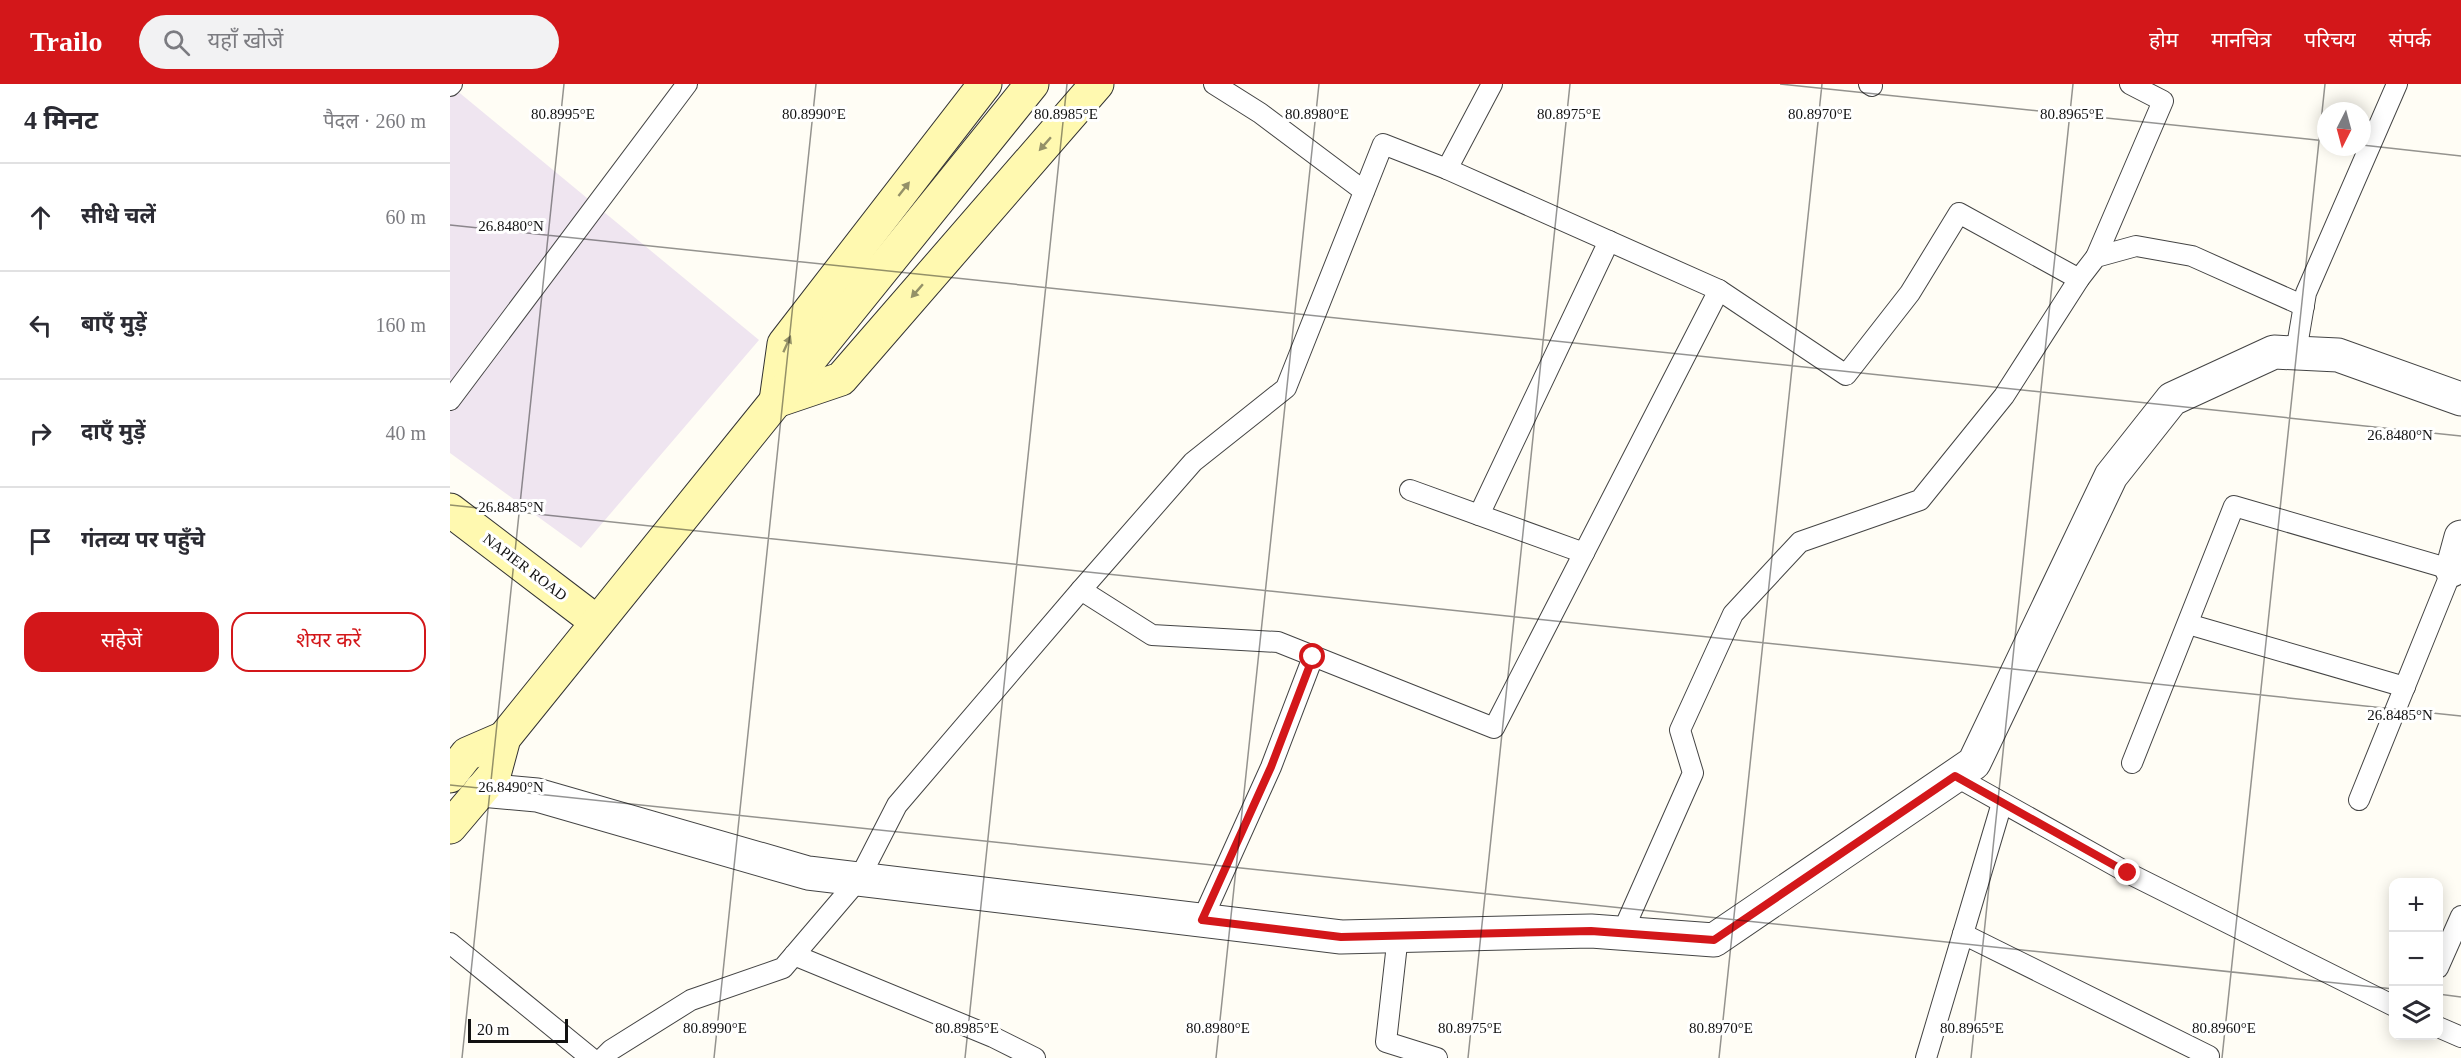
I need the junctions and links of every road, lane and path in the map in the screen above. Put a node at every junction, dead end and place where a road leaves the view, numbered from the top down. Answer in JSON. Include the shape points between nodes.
{"nodes":[{"id":1,"x":687,"y":84,"type":"edge"},
{"id":2,"x":985,"y":84,"type":"edge"},
{"id":3,"x":1032,"y":84,"type":"edge"},
{"id":4,"x":1097,"y":84,"type":"edge"},
{"id":5,"x":1214,"y":84,"type":"edge"},
{"id":6,"x":1492,"y":84,"type":"edge"},
{"id":7,"x":2130,"y":84,"type":"edge"},
{"id":8,"x":2397,"y":84,"type":"edge"},
{"id":9,"x":1447,"y":169,"type":"junction"},
{"id":10,"x":1365,"y":191,"type":"junction"},
{"id":11,"x":1609,"y":241,"type":"junction"},
{"id":12,"x":2096,"y":257,"type":"junction"},
{"id":13,"x":2079,"y":279,"type":"junction"},
{"id":14,"x":1719,"y":290,"type":"junction"},
{"id":15,"x":2304,"y":306,"type":"junction"},
{"id":16,"x":2296,"y":352,"type":"junction"},
{"id":17,"x":2461,"y":399,"type":"edge"},
{"id":18,"x":450,"y":400,"type":"edge"},
{"id":19,"x":776,"y":401,"type":"junction"},
{"id":20,"x":1410,"y":490,"type":"dead end"},
{"id":21,"x":450,"y":510,"type":"edge"},
{"id":22,"x":1479,"y":515,"type":"junction"},
{"id":23,"x":2461,"y":537,"type":"edge"},
{"id":24,"x":1584,"y":553,"type":"junction"},
{"id":25,"x":2457,"y":571,"type":"edge"},
{"id":26,"x":1081,"y":590,"type":"junction"},
{"id":27,"x":597,"y":622,"type":"junction"},
{"id":28,"x":2187,"y":624,"type":"junction"},
{"id":29,"x":1313,"y":657,"type":"junction"},
{"id":30,"x":2405,"y":687,"type":"junction"},
{"id":31,"x":504,"y":738,"type":"junction"},
{"id":32,"x":2132,"y":764,"type":"dead end"},
{"id":33,"x":450,"y":775,"type":"edge"},
{"id":34,"x":1955,"y":776,"type":"junction"},
{"id":35,"x":481,"y":790,"type":"junction"},
{"id":36,"x":2359,"y":800,"type":"dead end"},
{"id":37,"x":2002,"y":803,"type":"junction"},
{"id":38,"x":450,"y":826,"type":"edge"},
{"id":39,"x":859,"y":879,"type":"junction"},
{"id":40,"x":2461,"y":916,"type":"edge"},
{"id":41,"x":1202,"y":920,"type":"junction"},
{"id":42,"x":1622,"y":933,"type":"junction"},
{"id":43,"x":1963,"y":934,"type":"junction"},
{"id":44,"x":1398,"y":935,"type":"junction"},
{"id":45,"x":450,"y":944,"type":"edge"},
{"id":46,"x":794,"y":955,"type":"junction"},
{"id":47,"x":2443,"y":959,"type":"edge"},
{"id":48,"x":2389,"y":1004,"type":"edge"},
{"id":49,"x":2443,"y":1030,"type":"edge"},
{"id":50,"x":2461,"y":1037,"type":"edge"},
{"id":51,"x":2209,"y":1056,"type":"dead end"},
{"id":52,"x":591,"y":1058,"type":"edge"},
{"id":53,"x":603,"y":1058,"type":"edge"},
{"id":54,"x":1035,"y":1058,"type":"edge"},
{"id":55,"x":1437,"y":1058,"type":"edge"},
{"id":56,"x":1926,"y":1058,"type":"edge"}],
"edges":[{"from":1,"to":18,"type":"lane"},
{"from":19,"to":2,"type":"main road","one_way":true,"via":[[784,344]]},
{"from":3,"to":19,"type":"main road"},
{"from":4,"to":19,"type":"main road","one_way":true,"via":[[841,379]]},
{"from":5,"to":10,"type":"lane"},
{"from":6,"to":9,"type":"lane"},
{"from":7,"to":12,"type":"lane","via":[[2163,101]]},
{"from":8,"to":15,"type":"lane","via":[[2306,293]]},
{"from":9,"to":10,"type":"lane","via":[[1383,144]]},
{"from":9,"to":11,"type":"lane"},
{"from":10,"to":26,"type":"lane","via":[[1286,388],[1193,462]]},
{"from":11,"to":14,"type":"lane"},
{"from":11,"to":22,"type":"lane"},
{"from":12,"to":13,"type":"lane"},
{"from":12,"to":15,"type":"lane","via":[[2136,246],[2192,256]]},
{"from":13,"to":14,"type":"lane","via":[[1959,213],[1911,293],[1846,375]]},
{"from":13,"to":42,"type":"lane","via":[[2004,396],[1920,500],[1800,542],[1733,614],[1680,730],[1693,773]]},
{"from":14,"to":24,"type":"lane"},
{"from":15,"to":16,"type":"lane"},
{"from":16,"to":17,"type":"street","via":[[2338,355]]},
{"from":16,"to":34,"type":"street","via":[[2274,352],[2172,399],[2110,476],[1974,763]]},
{"from":19,"to":27,"type":"main road"},
{"from":20,"to":22,"type":"lane"},
{"from":21,"to":27,"type":"main road","name":"NAPIER ROAD"},
{"from":22,"to":24,"type":"lane"},
{"from":23,"to":25,"type":"street"},
{"from":24,"to":29,"type":"lane","via":[[1494,728]]},
{"from":25,"to":28,"type":"lane","via":[[2234,506]]},
{"from":25,"to":30,"type":"lane"},
{"from":26,"to":29,"type":"lane","via":[[1152,635],[1278,642]]},
{"from":26,"to":39,"type":"lane","via":[[897,805]]},
{"from":27,"to":31,"type":"main road"},
{"from":28,"to":30,"type":"lane"},
{"from":28,"to":32,"type":"lane"},
{"from":29,"to":41,"type":"lane","via":[[1271,767]]},
{"from":30,"to":36,"type":"lane"},
{"from":31,"to":33,"type":"main road","via":[[467,754]]},
{"from":31,"to":35,"type":"main road","via":[[494,775]]},
{"from":34,"to":37,"type":"lane"},
{"from":34,"to":42,"type":"street","via":[[1714,940]]},
{"from":35,"to":38,"type":"main road"},
{"from":35,"to":39,"type":"street","via":[[537,795],[808,873]]},
{"from":37,"to":43,"type":"lane"},
{"from":37,"to":48,"type":"lane","via":[[2128,873]]},
{"from":39,"to":41,"type":"street"},
{"from":39,"to":46,"type":"lane"},
{"from":40,"to":47,"type":"lane"},
{"from":41,"to":44,"type":"street","via":[[1341,937]]},
{"from":42,"to":44,"type":"street"},
{"from":43,"to":51,"type":"lane"},
{"from":43,"to":56,"type":"lane"},
{"from":44,"to":55,"type":"lane","via":[[1386,1042]]},
{"from":45,"to":52,"type":"lane"},
{"from":46,"to":53,"type":"lane","via":[[783,968],[690,1000]]},
{"from":46,"to":54,"type":"lane"},
{"from":49,"to":50,"type":"lane"}]}
